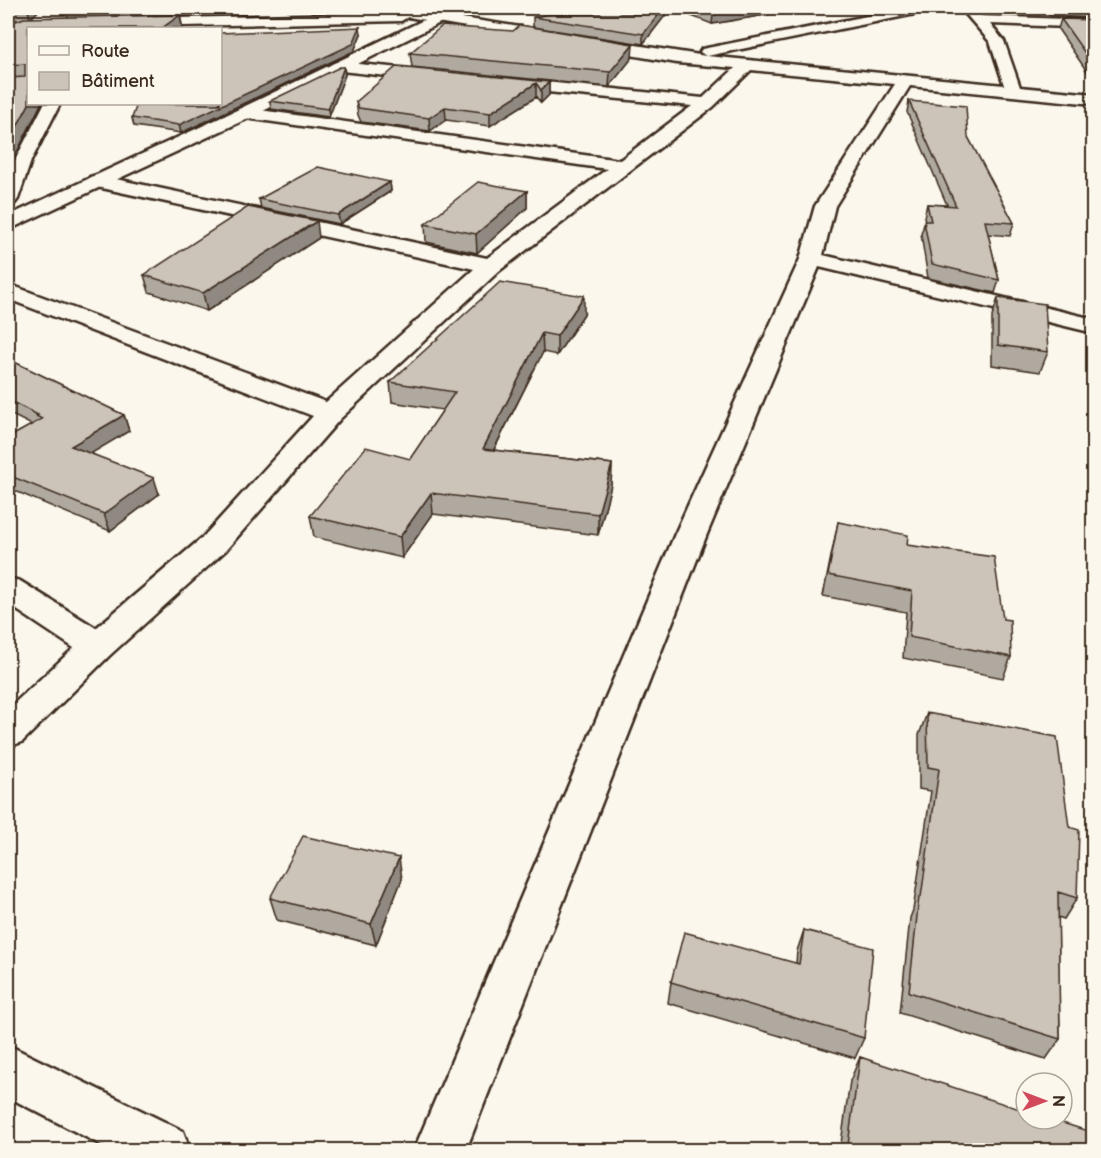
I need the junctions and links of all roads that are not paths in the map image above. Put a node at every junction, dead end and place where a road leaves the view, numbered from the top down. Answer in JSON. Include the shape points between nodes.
{"nodes":[{"id":1,"x":376,"y":8,"type":"edge"},
{"id":2,"x":471,"y":8,"type":"edge"},
{"id":3,"x":926,"y":8,"type":"edge"},
{"id":4,"x":968,"y":8,"type":"edge"},
{"id":5,"x":846,"y":10,"type":"dead end"},
{"id":6,"x":894,"y":14,"type":"junction"},
{"id":7,"x":429,"y":17,"type":"junction"},
{"id":8,"x":981,"y":20,"type":"junction"},
{"id":9,"x":126,"y":23,"type":"edge"},
{"id":10,"x":1094,"y":24,"type":"edge"},
{"id":11,"x":677,"y":58,"type":"junction"},
{"id":12,"x":746,"y":66,"type":"junction"},
{"id":13,"x":337,"y":67,"type":"junction"},
{"id":14,"x":445,"y":77,"type":"edge"},
{"id":15,"x":906,"y":80,"type":"junction"},
{"id":16,"x":492,"y":82,"type":"edge"},
{"id":17,"x":1014,"y":92,"type":"junction"},
{"id":18,"x":1094,"y":99,"type":"edge"},
{"id":19,"x":707,"y":103,"type":"junction"},
{"id":20,"x":51,"y":105,"type":"edge"},
{"id":21,"x":245,"y":113,"type":"junction"},
{"id":22,"x":624,"y":166,"type":"junction"},
{"id":23,"x":97,"y":181,"type":"junction"},
{"id":24,"x":8,"y":199,"type":"edge"},
{"id":25,"x":8,"y":225,"type":"edge"},
{"id":26,"x":811,"y":260,"type":"junction"},
{"id":27,"x":490,"y":266,"type":"junction"},
{"id":28,"x":8,"y":291,"type":"edge"},
{"id":29,"x":1094,"y":326,"type":"edge"},
{"id":30,"x":330,"y":413,"type":"junction"},
{"id":31,"x":8,"y":589,"type":"edge"},
{"id":32,"x":98,"y":646,"type":"junction"},
{"id":33,"x":8,"y":732,"type":"edge"},
{"id":34,"x":8,"y":1070,"type":"edge"},
{"id":35,"x":164,"y":1150,"type":"edge"},
{"id":36,"x":440,"y":1150,"type":"edge"}],
"edges":[{"from":1,"to":7,"type":"street"},
{"from":2,"to":7,"type":"street"},
{"from":3,"to":6,"type":"street"},
{"from":4,"to":8,"type":"street"},
{"from":5,"to":6,"type":"street"},
{"from":6,"to":11,"type":"street"},
{"from":7,"to":9,"type":"street"},
{"from":7,"to":11,"type":"street"},
{"from":7,"to":13,"type":"street"},
{"from":8,"to":10,"type":"street"},
{"from":8,"to":17,"type":"street","via":[[997,41]]},
{"from":11,"to":12,"type":"street"},
{"from":12,"to":15,"type":"street"},
{"from":12,"to":19,"type":"street"},
{"from":13,"to":14,"type":"street"},
{"from":13,"to":21,"type":"street"},
{"from":15,"to":17,"type":"street"},
{"from":15,"to":26,"type":"street","via":[[825,206]]},
{"from":16,"to":19,"type":"street"},
{"from":17,"to":18,"type":"street"},
{"from":19,"to":22,"type":"street"},
{"from":20,"to":24,"type":"street","via":[[22,161]]},
{"from":21,"to":22,"type":"street"},
{"from":21,"to":23,"type":"street"},
{"from":22,"to":27,"type":"street"},
{"from":23,"to":25,"type":"street"},
{"from":23,"to":27,"type":"street"},
{"from":26,"to":29,"type":"street"},
{"from":26,"to":36,"type":"street","via":[[691,534]]},
{"from":27,"to":30,"type":"street"},
{"from":28,"to":30,"type":"street"},
{"from":30,"to":32,"type":"street","via":[[214,544]]},
{"from":31,"to":32,"type":"street"},
{"from":32,"to":33,"type":"street"},
{"from":34,"to":35,"type":"street"}]}
